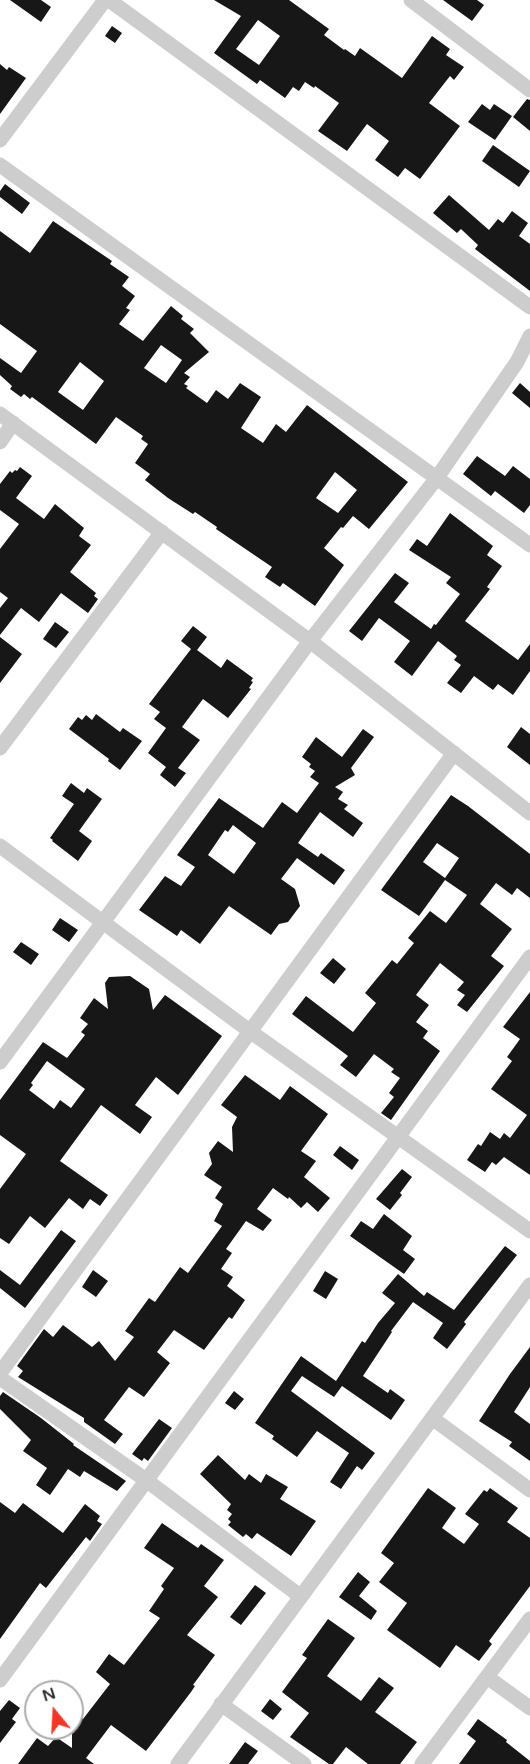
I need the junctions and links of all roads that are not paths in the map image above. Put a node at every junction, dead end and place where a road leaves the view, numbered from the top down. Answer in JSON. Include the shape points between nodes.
{"nodes":[{"id":1,"x":107,"y":0,"type":"edge"},
{"id":2,"x":411,"y":0,"type":"edge"},
{"id":3,"x":530,"y":90,"type":"edge"},
{"id":4,"x":0,"y":140,"type":"edge"},
{"id":5,"x":0,"y":165,"type":"edge"},
{"id":6,"x":530,"y":307,"type":"edge"},
{"id":7,"x":530,"y":336,"type":"edge"},
{"id":8,"x":0,"y":414,"type":"edge"},
{"id":9,"x":13,"y":423,"type":"junction"},
{"id":10,"x":0,"y":442,"type":"edge"},
{"id":11,"x":436,"y":479,"type":"junction"},
{"id":12,"x":162,"y":532,"type":"junction"},
{"id":13,"x":530,"y":545,"type":"edge"},
{"id":14,"x":310,"y":641,"type":"junction"},
{"id":15,"x":0,"y":748,"type":"edge"},
{"id":16,"x":454,"y":753,"type":"junction"},
{"id":17,"x":530,"y":813,"type":"edge"},
{"id":18,"x":0,"y":846,"type":"edge"},
{"id":19,"x":104,"y":923,"type":"junction"},
{"id":20,"x":530,"y":957,"type":"edge"},
{"id":21,"x":251,"y":1032,"type":"junction"},
{"id":22,"x":0,"y":1062,"type":"edge"},
{"id":23,"x":398,"y":1138,"type":"junction"},
{"id":24,"x":530,"y":1231,"type":"edge"},
{"id":25,"x":530,"y":1285,"type":"edge"},
{"id":26,"x":0,"y":1373,"type":"edge"},
{"id":27,"x":0,"y":1378,"type":"edge"},
{"id":28,"x":432,"y":1418,"type":"junction"},
{"id":29,"x":146,"y":1480,"type":"junction"},
{"id":30,"x":530,"y":1490,"type":"edge"},
{"id":31,"x":300,"y":1596,"type":"junction"},
{"id":32,"x":530,"y":1619,"type":"edge"},
{"id":33,"x":487,"y":1677,"type":"junction"},
{"id":34,"x":0,"y":1680,"type":"edge"},
{"id":35,"x":221,"y":1704,"type":"junction"},
{"id":36,"x":530,"y":1708,"type":"edge"},
{"id":37,"x":178,"y":1764,"type":"edge"},
{"id":38,"x":304,"y":1764,"type":"edge"},
{"id":39,"x":422,"y":1764,"type":"edge"}],
"edges":[{"from":1,"to":4,"type":"street"},
{"from":1,"to":6,"type":"street"},
{"from":2,"to":3,"type":"street"},
{"from":5,"to":11,"type":"street"},
{"from":7,"to":11,"type":"street","via":[[517,362]]},
{"from":8,"to":9,"type":"street"},
{"from":9,"to":10,"type":"street"},
{"from":9,"to":12,"type":"street"},
{"from":11,"to":13,"type":"street"},
{"from":11,"to":14,"type":"street"},
{"from":12,"to":14,"type":"street"},
{"from":12,"to":15,"type":"street"},
{"from":14,"to":16,"type":"street"},
{"from":14,"to":19,"type":"street"},
{"from":16,"to":17,"type":"street"},
{"from":16,"to":21,"type":"street"},
{"from":18,"to":19,"type":"street"},
{"from":19,"to":21,"type":"street"},
{"from":19,"to":22,"type":"street"},
{"from":20,"to":23,"type":"street"},
{"from":21,"to":23,"type":"street"},
{"from":21,"to":26,"type":"street"},
{"from":23,"to":24,"type":"street"},
{"from":23,"to":29,"type":"street"},
{"from":25,"to":28,"type":"street"},
{"from":27,"to":29,"type":"street"},
{"from":28,"to":30,"type":"street"},
{"from":28,"to":31,"type":"street"},
{"from":29,"to":31,"type":"street"},
{"from":29,"to":34,"type":"street"},
{"from":31,"to":35,"type":"street"},
{"from":32,"to":33,"type":"street"},
{"from":33,"to":36,"type":"street"},
{"from":33,"to":39,"type":"street"},
{"from":35,"to":37,"type":"street"},
{"from":35,"to":38,"type":"street"}]}
